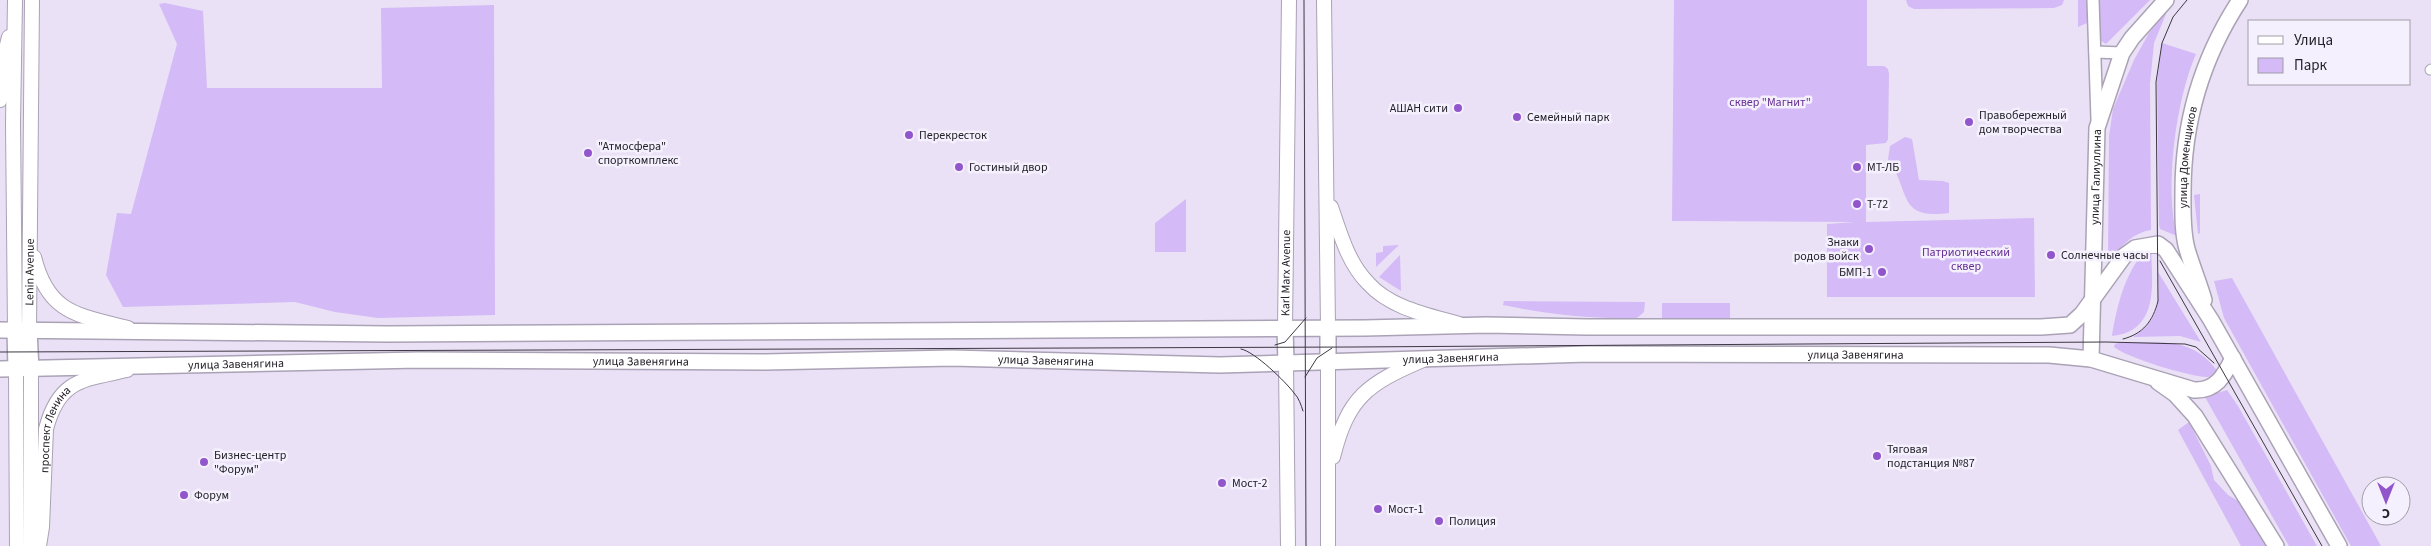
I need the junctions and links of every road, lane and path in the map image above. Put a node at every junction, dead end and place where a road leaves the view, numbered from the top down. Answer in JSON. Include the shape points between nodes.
{"nodes":[{"id":1,"x":32,"y":0,"type":"edge"},
{"id":2,"x":1288,"y":0,"type":"edge"},
{"id":3,"x":1324,"y":0,"type":"edge"},
{"id":4,"x":2093,"y":0,"type":"edge"},
{"id":5,"x":2166,"y":0,"type":"edge"},
{"id":6,"x":2240,"y":0,"type":"edge"},
{"id":7,"x":15,"y":6,"type":"edge"},
{"id":8,"x":2095,"y":52,"type":"junction"},
{"id":9,"x":2122,"y":52,"type":"junction"},
{"id":10,"x":0,"y":100,"type":"edge"},
{"id":11,"x":2098,"y":128,"type":"junction"},
{"id":12,"x":1327,"y":196,"type":"junction"},
{"id":13,"x":28,"y":233,"type":"junction"},
{"id":14,"x":2092,"y":300,"type":"junction"},
{"id":15,"x":2211,"y":320,"type":"junction"},
{"id":16,"x":1464,"y":325,"type":"junction"},
{"id":17,"x":1285,"y":328,"type":"junction"},
{"id":18,"x":1328,"y":328,"type":"junction"},
{"id":19,"x":15,"y":330,"type":"edge"},
{"id":20,"x":139,"y":331,"type":"junction"},
{"id":21,"x":2233,"y":358,"type":"junction"},
{"id":22,"x":1426,"y":359,"type":"junction"},
{"id":23,"x":2091,"y":359,"type":"junction"},
{"id":24,"x":1328,"y":362,"type":"junction"},
{"id":25,"x":1286,"y":363,"type":"junction"},
{"id":26,"x":138,"y":368,"type":"junction"},
{"id":27,"x":0,"y":369,"type":"edge"},
{"id":28,"x":23,"y":370,"type":"junction"},
{"id":29,"x":2151,"y":377,"type":"junction"},
{"id":30,"x":1328,"y":480,"type":"junction"},
{"id":31,"x":17,"y":546,"type":"edge"},
{"id":32,"x":31,"y":546,"type":"edge"},
{"id":33,"x":39,"y":546,"type":"edge"},
{"id":34,"x":1288,"y":546,"type":"edge"},
{"id":35,"x":1328,"y":546,"type":"edge"},
{"id":36,"x":2276,"y":546,"type":"edge"},
{"id":37,"x":2339,"y":546,"type":"edge"}],
"edges":[{"from":1,"to":13,"type":"main road","name":"Lenin Avenue"},
{"from":2,"to":17,"type":"main road","name":"Karl Marx Avenue"},
{"from":3,"to":12,"type":"main road"},
{"from":4,"to":8,"type":"street","name":"улица Галиуллина"},
{"from":5,"to":9,"type":"main road"},
{"from":6,"to":15,"type":"main road","name":"улица Доменщиков","via":[[2202,77],[2183,159],[2183,218],[2187,248]]},
{"from":7,"to":10,"type":"main road","via":[[4,57]]},
{"from":7,"to":19,"type":"main road","name":"Lenin Avenue"},
{"from":8,"to":9,"type":"street"},
{"from":8,"to":11,"type":"street","name":"улица Галиуллина"},
{"from":9,"to":11,"type":"main road"},
{"from":11,"to":14,"type":"main road","name":"улица Галиуллина"},
{"from":12,"to":16,"type":"main road","via":[[1344,245],[1368,284],[1412,311]]},
{"from":12,"to":18,"type":"main road"},
{"from":13,"to":19,"type":"main road","name":"Lenin Avenue"},
{"from":13,"to":20,"type":"main road","via":[[42,282],[58,305],[74,313]]},
{"from":14,"to":15,"type":"main road","via":[[2124,256],[2135,248],[2158,244],[2166,250]]},
{"from":14,"to":16,"type":"main road","via":[[2070,325],[2041,327]]},
{"from":14,"to":23,"type":"main road","name":"улица Галиуллина"},
{"from":15,"to":21,"type":"main road"},
{"from":16,"to":18,"type":"main road"},
{"from":17,"to":18,"type":"main road"},
{"from":17,"to":20,"type":"main road","via":[[388,334]]},
{"from":17,"to":25,"type":"main road","name":"Karl Marx Avenue"},
{"from":18,"to":24,"type":"main road"},
{"from":19,"to":20,"type":"main road"},
{"from":19,"to":28,"type":"main road","name":"Lenin Avenue"},
{"from":21,"to":29,"type":"main road","via":[[2224,376],[2204,390]]},
{"from":21,"to":37,"type":"main road"},
{"from":22,"to":23,"type":"main road","name":"улица Завенягина","via":[[1691,353],[2049,355]]},
{"from":22,"to":24,"type":"main road","name":"улица Завенягина"},
{"from":22,"to":30,"type":"main road","via":[[1390,374],[1357,400],[1340,430]]},
{"from":23,"to":29,"type":"main road"},
{"from":24,"to":25,"type":"main road","name":"улица Завенягина"},
{"from":24,"to":30,"type":"main road"},
{"from":25,"to":26,"type":"main road","name":"улица Завенягина","via":[[1161,364],[952,358],[765,362],[419,360]]},
{"from":25,"to":34,"type":"main road","name":"Karl Marx Avenue"},
{"from":26,"to":28,"type":"main road","name":"улица Завенягина"},
{"from":26,"to":33,"type":"main road","name":"проспект Ленина","via":[[79,381],[69,387],[50,415],[46,429]]},
{"from":27,"to":28,"type":"main road","name":"улица Завенягина"},
{"from":28,"to":31,"type":"main road","name":"Lenin Avenue"},
{"from":28,"to":32,"type":"main road","name":"Lenin Avenue"},
{"from":29,"to":36,"type":"main road","via":[[2186,404]]},
{"from":30,"to":35,"type":"main road"}]}
